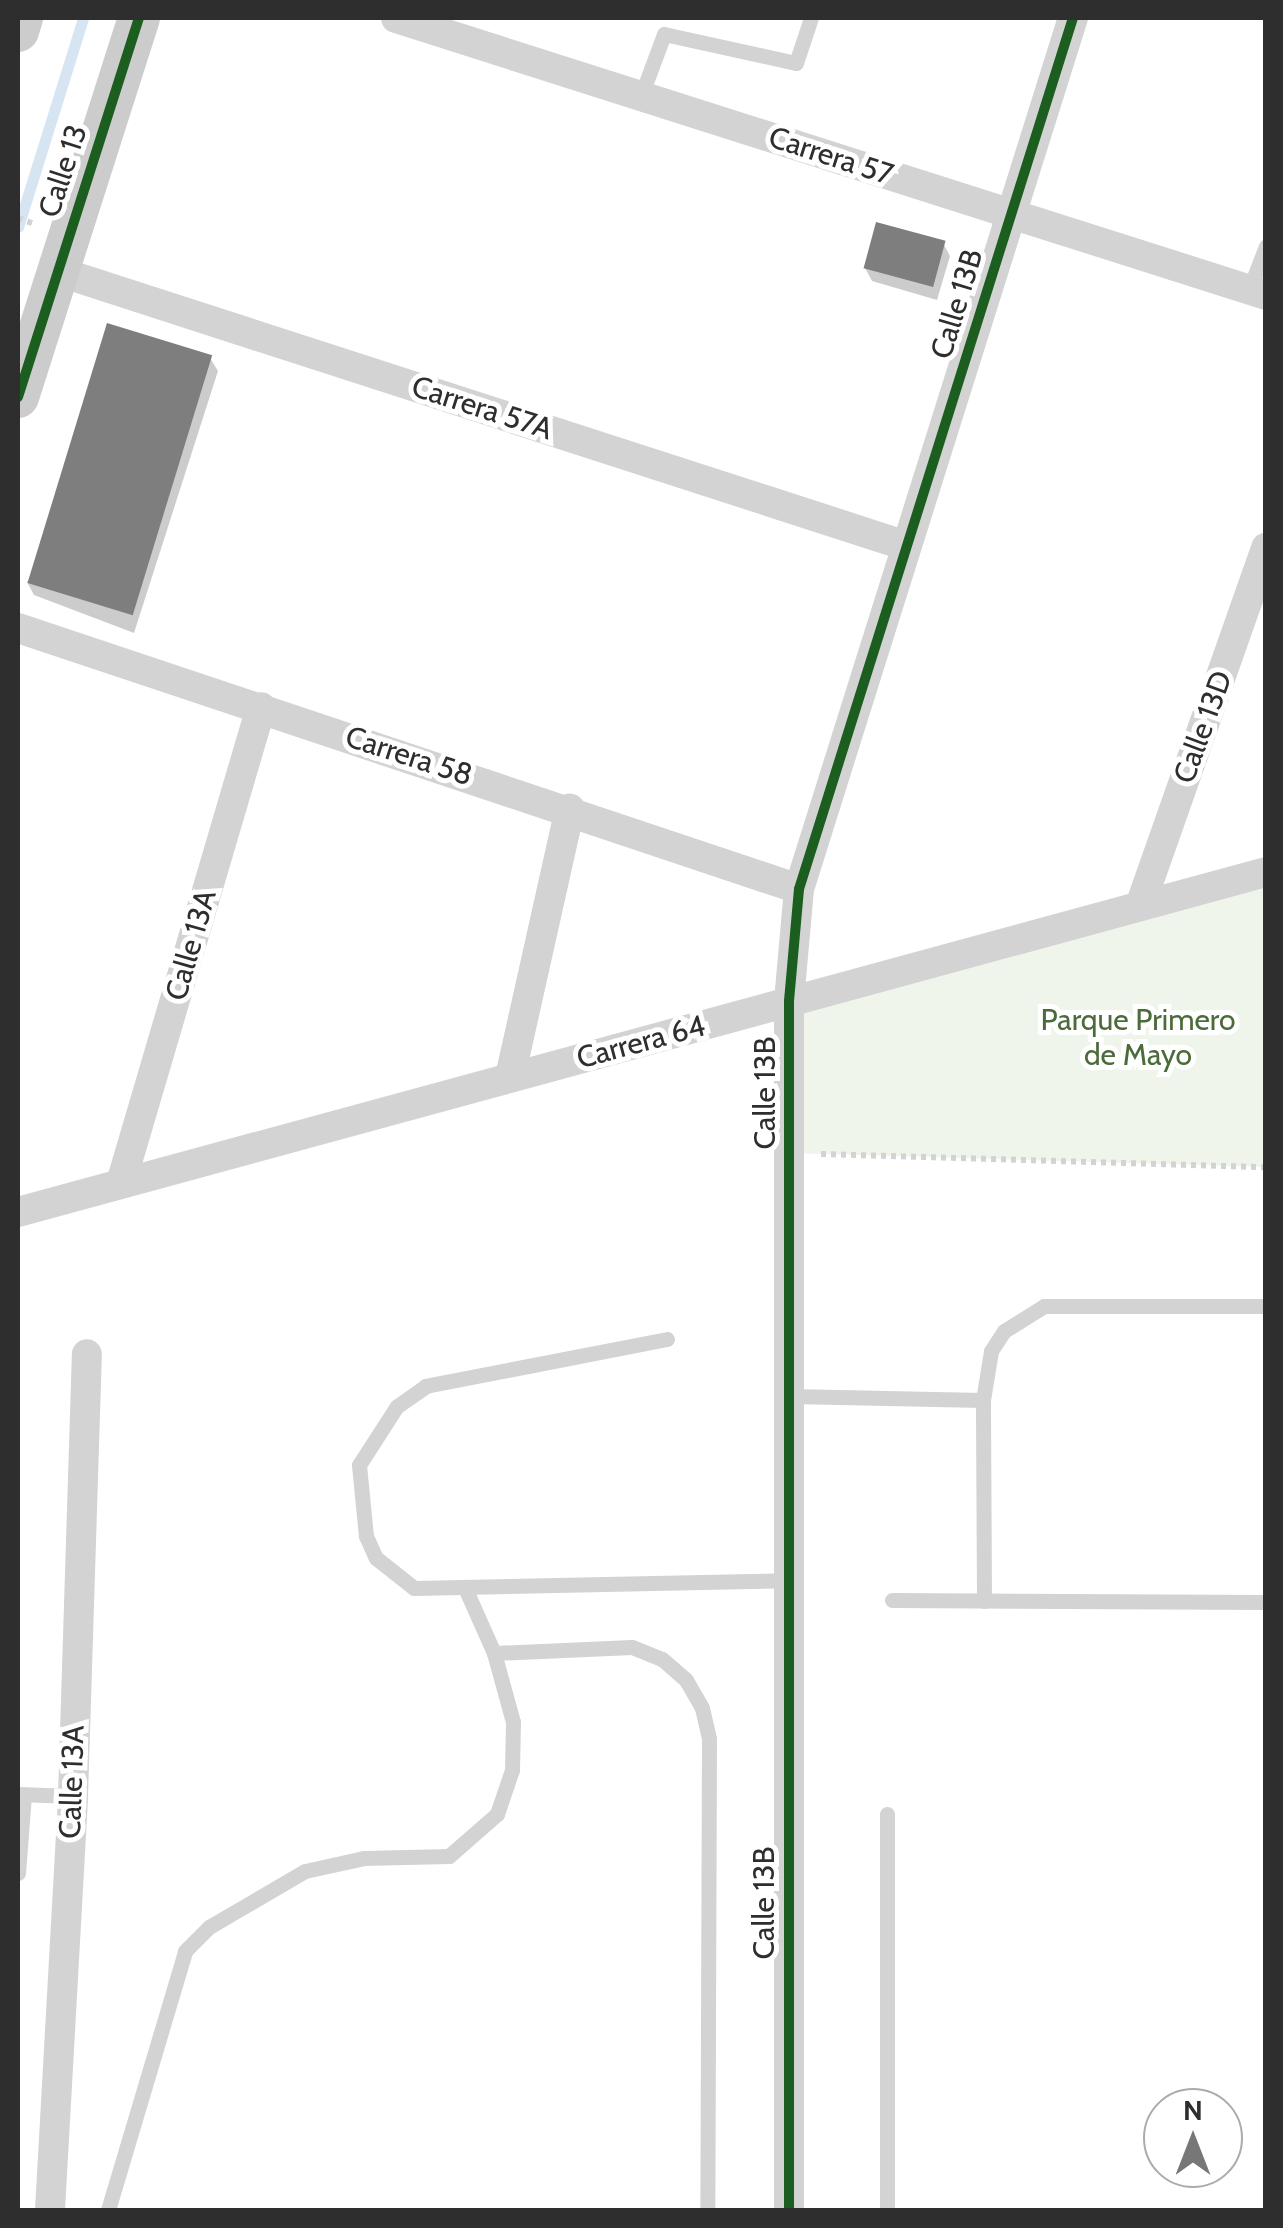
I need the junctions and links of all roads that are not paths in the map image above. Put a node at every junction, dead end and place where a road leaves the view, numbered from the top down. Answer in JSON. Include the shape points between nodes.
{"nodes":[{"id":1,"x":22,"y":18,"type":"edge"},
{"id":2,"x":139,"y":18,"type":"edge"},
{"id":3,"x":396,"y":18,"type":"edge"},
{"id":4,"x":810,"y":18,"type":"edge"},
{"id":5,"x":1073,"y":18,"type":"edge"},
{"id":6,"x":18,"y":31,"type":"edge"},
{"id":7,"x":640,"y":96,"type":"junction"},
{"id":8,"x":1012,"y":214,"type":"junction"},
{"id":9,"x":1266,"y":246,"type":"edge"},
{"id":10,"x":57,"y":271,"type":"junction"},
{"id":11,"x":1257,"y":293,"type":"edge"},
{"id":12,"x":18,"y":396,"type":"edge"},
{"id":13,"x":907,"y":546,"type":"junction"},
{"id":14,"x":1266,"y":548,"type":"edge"},
{"id":15,"x":18,"y":628,"type":"edge"},
{"id":16,"x":261,"y":708,"type":"junction"},
{"id":17,"x":570,"y":809,"type":"junction"},
{"id":18,"x":1266,"y":872,"type":"edge"},
{"id":19,"x":800,"y":889,"type":"junction"},
{"id":20,"x":1140,"y":906,"type":"junction"},
{"id":21,"x":789,"y":1001,"type":"junction"},
{"id":22,"x":510,"y":1077,"type":"junction"},
{"id":23,"x":121,"y":1184,"type":"junction"},
{"id":24,"x":18,"y":1212,"type":"edge"},
{"id":25,"x":1266,"y":1306,"type":"edge"},
{"id":26,"x":667,"y":1339,"type":"dead end"},
{"id":27,"x":87,"y":1354,"type":"dead end"},
{"id":28,"x":790,"y":1396,"type":"junction"},
{"id":29,"x":983,"y":1400,"type":"junction"},
{"id":30,"x":789,"y":1580,"type":"junction"},
{"id":31,"x":466,"y":1590,"type":"junction"},
{"id":32,"x":892,"y":1600,"type":"dead end"},
{"id":33,"x":984,"y":1601,"type":"junction"},
{"id":34,"x":1266,"y":1602,"type":"edge"},
{"id":35,"x":494,"y":1653,"type":"junction"},
{"id":36,"x":21,"y":1794,"type":"edge"},
{"id":37,"x":74,"y":1796,"type":"junction"},
{"id":38,"x":887,"y":1814,"type":"dead end"},
{"id":39,"x":18,"y":1873,"type":"edge"},
{"id":40,"x":50,"y":2210,"type":"edge"},
{"id":41,"x":108,"y":2210,"type":"edge"},
{"id":42,"x":707,"y":2210,"type":"edge"},
{"id":43,"x":789,"y":2210,"type":"edge"},
{"id":44,"x":887,"y":2210,"type":"edge"}],
"edges":[{"from":1,"to":6,"type":"main road"},
{"from":2,"to":10,"type":"main road","name":"Calle 13"},
{"from":3,"to":7,"type":"street","name":"Carrera 57"},
{"from":4,"to":7,"type":"lane","via":[[796,63],[664,34]]},
{"from":5,"to":8,"type":"street","name":"Calle 13B"},
{"from":7,"to":8,"type":"street","name":"Carrera 57"},
{"from":8,"to":11,"type":"street","name":"Carrera 57"},
{"from":8,"to":13,"type":"street","name":"Calle 13B"},
{"from":9,"to":11,"type":"lane"},
{"from":10,"to":12,"type":"main road","name":"Calle 13"},
{"from":10,"to":13,"type":"street","name":"Carrera 57A"},
{"from":13,"to":19,"type":"street","name":"Calle 13B"},
{"from":14,"to":20,"type":"street","name":"Calle 13D"},
{"from":15,"to":16,"type":"street","name":"Carrera 58"},
{"from":16,"to":17,"type":"street","name":"Carrera 58"},
{"from":16,"to":23,"type":"street","name":"Calle 13A"},
{"from":17,"to":19,"type":"street","name":"Carrera 58"},
{"from":17,"to":22,"type":"street"},
{"from":18,"to":20,"type":"street","name":"Carrera 64"},
{"from":19,"to":21,"type":"street","name":"Calle 13B"},
{"from":20,"to":21,"type":"street","name":"Carrera 64"},
{"from":21,"to":22,"type":"street","name":"Carrera 64"},
{"from":21,"to":28,"type":"street","name":"Calle 13B"},
{"from":22,"to":23,"type":"street","name":"Carrera 64"},
{"from":23,"to":24,"type":"street","name":"Carrera 64"},
{"from":25,"to":29,"type":"lane","via":[[1044,1306],[1004,1331],[991,1351]]},
{"from":26,"to":31,"type":"lane","via":[[426,1386],[374,1433],[360,1465],[366,1536],[376,1558],[414,1588]]},
{"from":27,"to":37,"type":"street","name":"Calle 13A"},
{"from":28,"to":29,"type":"lane"},
{"from":28,"to":30,"type":"street","name":"Calle 13B"},
{"from":29,"to":33,"type":"lane"},
{"from":30,"to":31,"type":"lane"},
{"from":30,"to":43,"type":"street","name":"Calle 13B"},
{"from":31,"to":35,"type":"lane"},
{"from":32,"to":33,"type":"lane"},
{"from":33,"to":34,"type":"lane"},
{"from":35,"to":41,"type":"lane","via":[[513,1722],[512,1770],[496,1814],[449,1856],[364,1858],[305,1870],[196,1939],[184,1952]]},
{"from":35,"to":42,"type":"lane","via":[[632,1647],[686,1680],[702,1708],[709,1739]]},
{"from":36,"to":37,"type":"lane"},
{"from":36,"to":39,"type":"lane"},
{"from":37,"to":40,"type":"street","name":"Calle 13A"},
{"from":38,"to":44,"type":"lane"}]}
